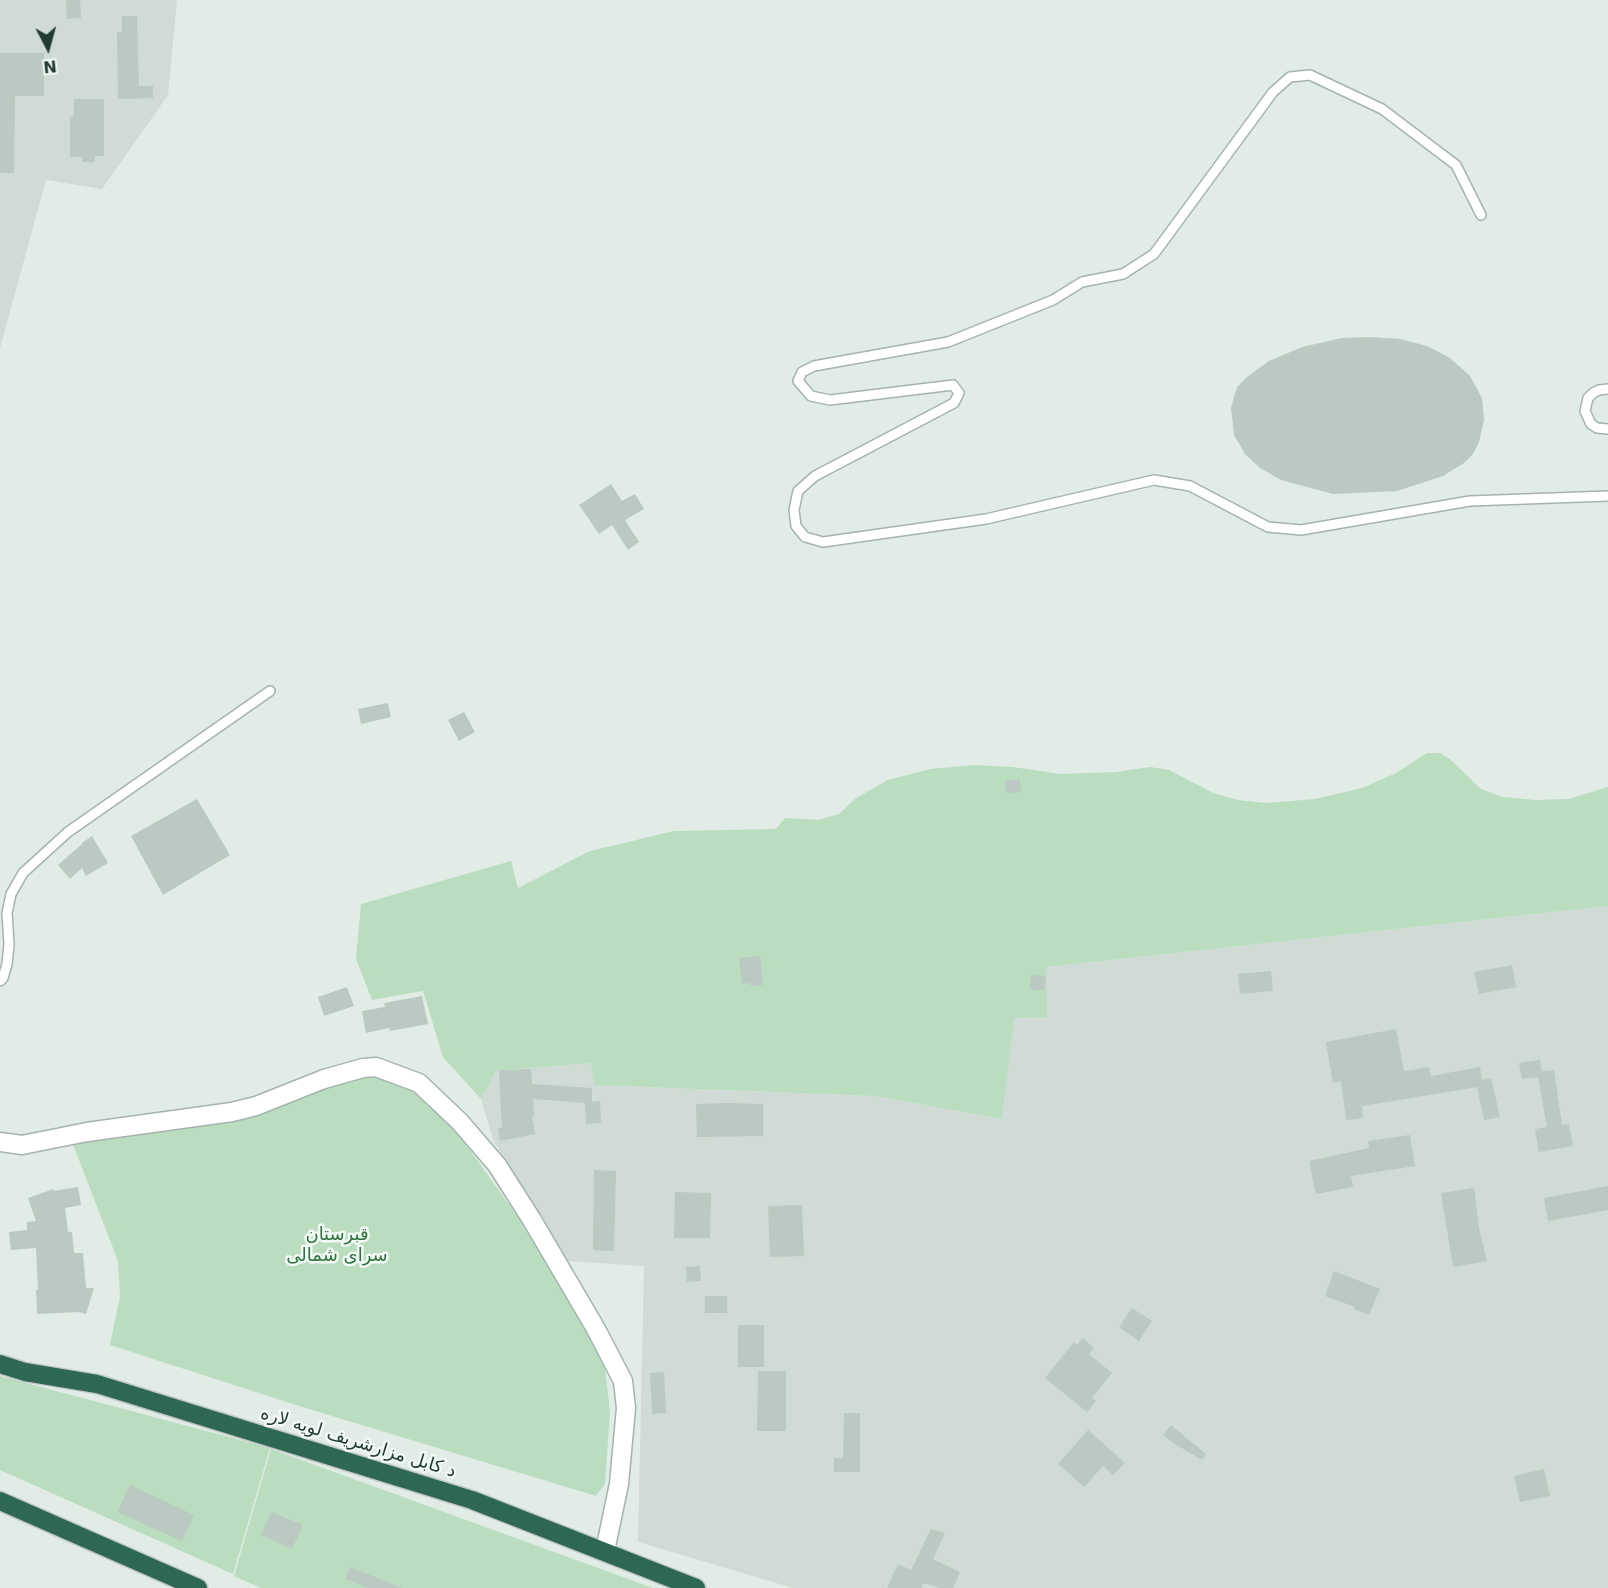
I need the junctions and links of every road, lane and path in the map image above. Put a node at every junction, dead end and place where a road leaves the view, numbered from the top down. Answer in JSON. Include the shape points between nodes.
{"nodes":[{"id":1,"x":1481,"y":215,"type":"dead end"},
{"id":2,"x":1608,"y":389,"type":"edge"},
{"id":3,"x":1608,"y":429,"type":"edge"},
{"id":4,"x":1608,"y":496,"type":"edge"},
{"id":5,"x":270,"y":691,"type":"dead end"},
{"id":6,"x":0,"y":981,"type":"edge"},
{"id":7,"x":0,"y":1142,"type":"edge"},
{"id":8,"x":0,"y":1364,"type":"edge"},
{"id":9,"x":0,"y":1501,"type":"edge"},
{"id":10,"x":605,"y":1551,"type":"junction"},
{"id":11,"x":198,"y":1588,"type":"edge"},
{"id":12,"x":696,"y":1588,"type":"edge"}],
"edges":[{"from":1,"to":4,"type":"lane","via":[[1456,165],[1382,109],[1310,75],[1290,76],[1273,92],[1154,254],[1123,274],[1082,282],[1053,300],[948,342],[814,366],[802,372],[798,381],[812,396],[830,400],[953,385],[960,393],[954,403],[815,476],[798,490],[796,526],[805,537],[823,542],[986,519],[1154,480],[1190,486],[1268,526],[1301,530],[1470,501]]},
{"from":2,"to":3,"type":"lane","via":[[1593,393],[1585,411],[1591,424]]},
{"from":5,"to":6,"type":"lane","via":[[69,832],[23,873],[11,894],[7,964]]},
{"from":7,"to":10,"type":"street","via":[[22,1145],[98,1130],[232,1112],[363,1068],[376,1067],[419,1083],[497,1165],[623,1381],[626,1408],[619,1484]]},
{"from":8,"to":10,"type":"highway","name":"د کابل مزارشریف لویه لاره","via":[[97,1384],[204,1417],[472,1500]]},
{"from":9,"to":11,"type":"highway"},
{"from":10,"to":12,"type":"highway","name":"د کابل مزارشریف لویه لاره"}]}
